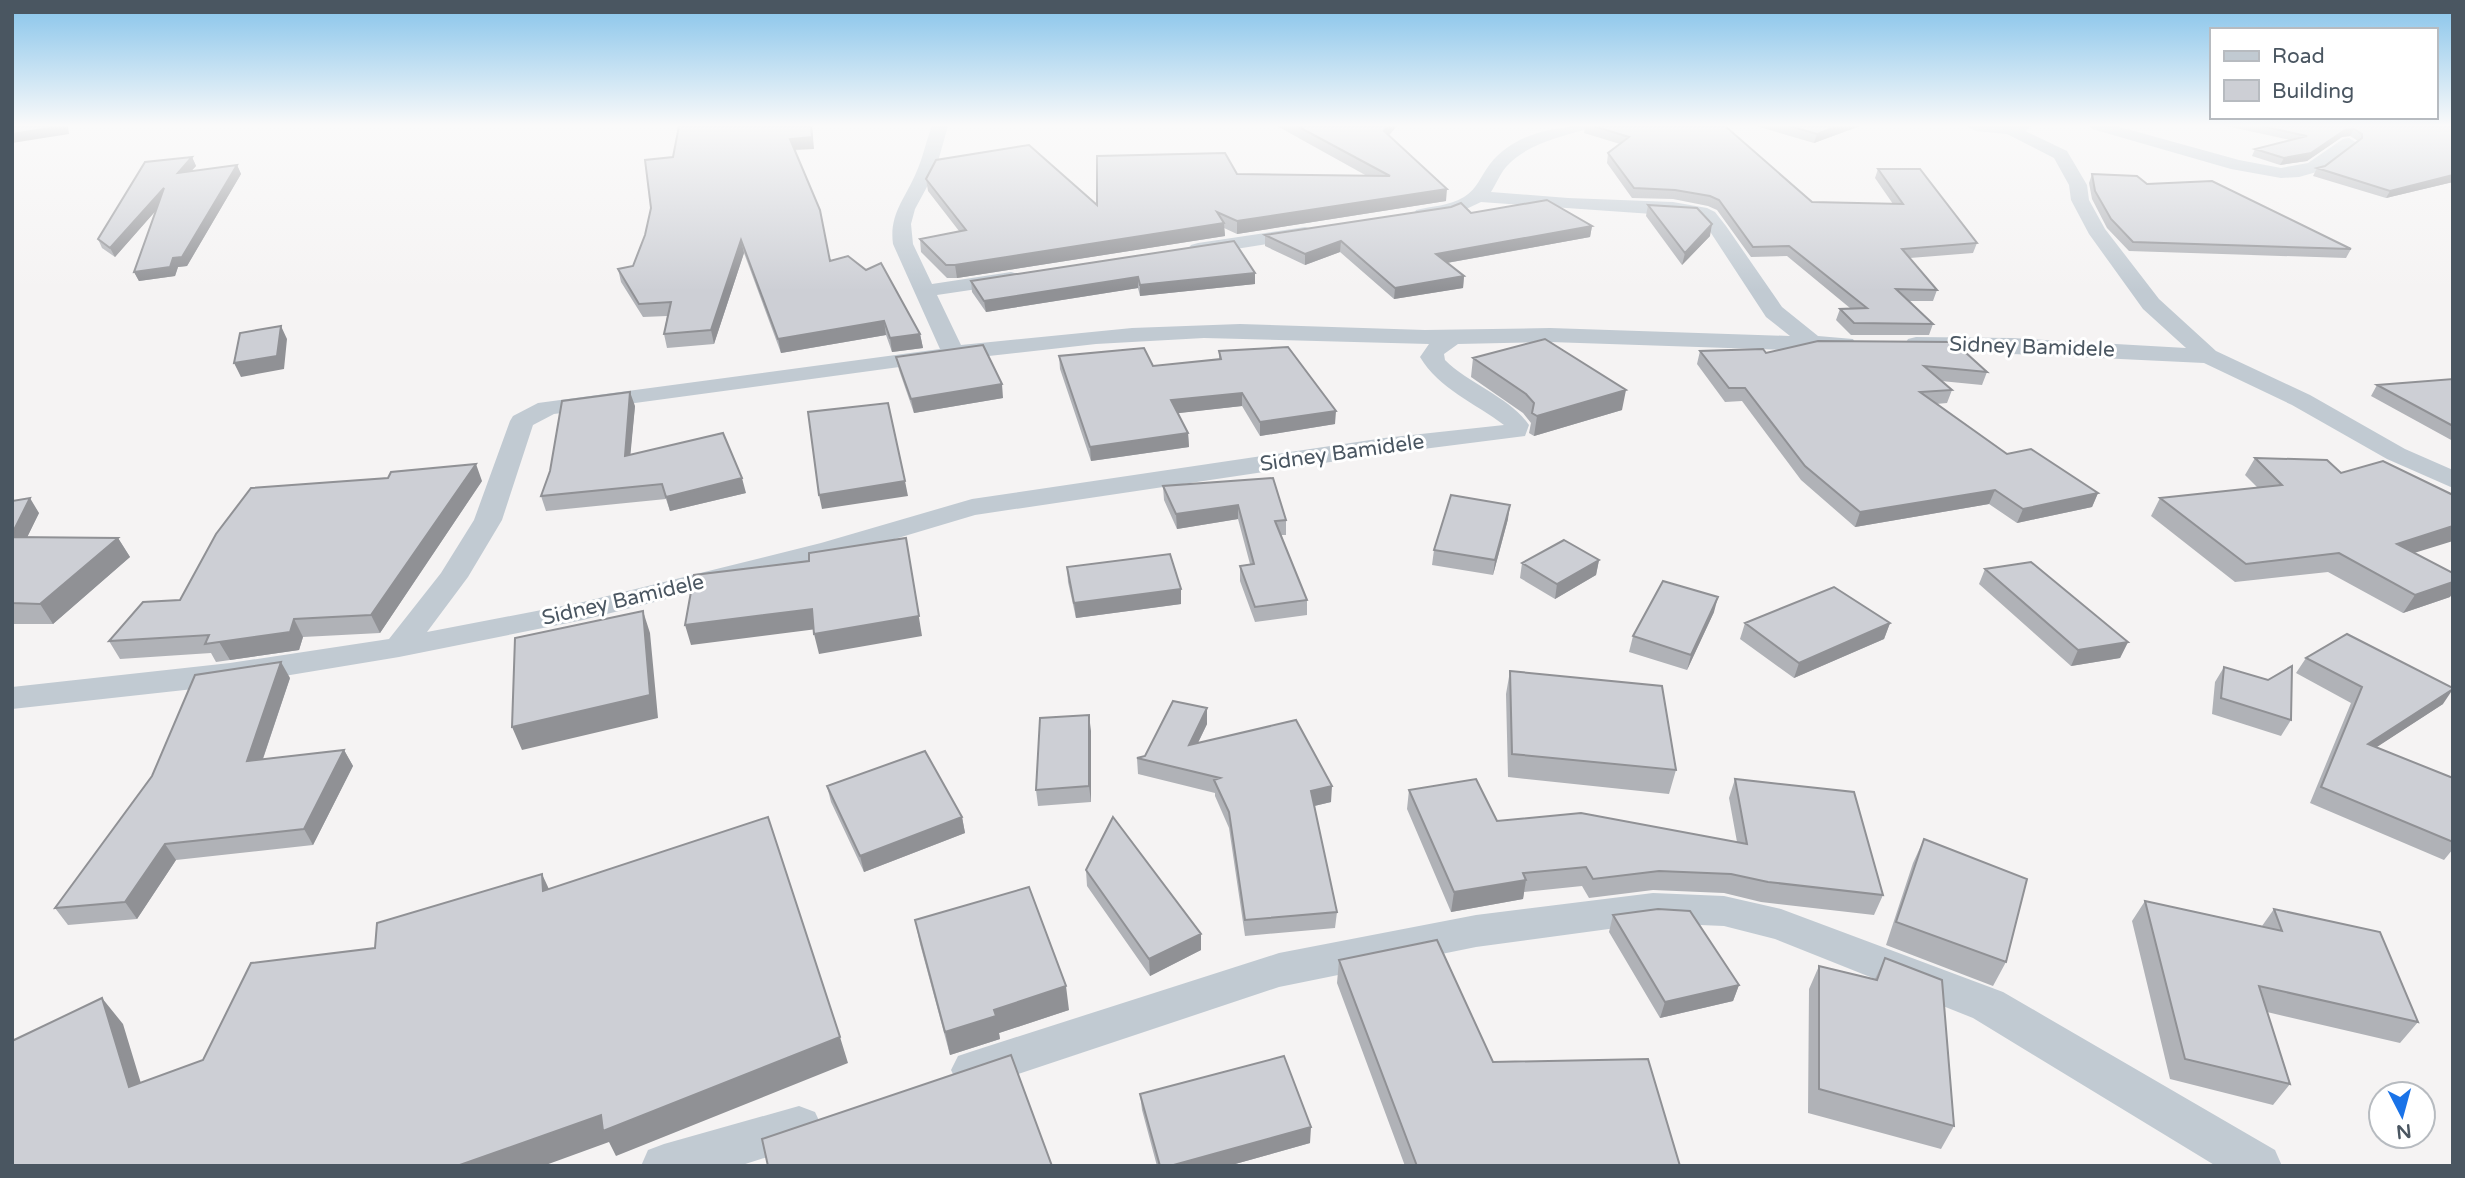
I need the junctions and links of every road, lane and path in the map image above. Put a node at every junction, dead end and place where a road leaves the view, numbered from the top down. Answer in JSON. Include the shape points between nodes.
{"nodes":[{"id":1,"x":921,"y":181,"type":"edge"},
{"id":2,"x":1488,"y":181,"type":"edge"},
{"id":3,"x":2076,"y":181,"type":"edge"},
{"id":4,"x":1478,"y":196,"type":"junction"},
{"id":5,"x":1409,"y":217,"type":"edge"},
{"id":6,"x":1328,"y":229,"type":"edge"},
{"id":7,"x":1179,"y":252,"type":"edge"},
{"id":8,"x":1032,"y":274,"type":"edge"},
{"id":9,"x":925,"y":291,"type":"junction"},
{"id":10,"x":1452,"y":337,"type":"junction"},
{"id":11,"x":1814,"y":344,"type":"junction"},
{"id":12,"x":953,"y":353,"type":"junction"},
{"id":13,"x":2208,"y":356,"type":"junction"},
{"id":14,"x":2453,"y":480,"type":"edge"},
{"id":15,"x":399,"y":647,"type":"junction"},
{"id":16,"x":12,"y":698,"type":"edge"},
{"id":17,"x":940,"y":1081,"type":"edge"},
{"id":18,"x":835,"y":1115,"type":"edge"},
{"id":19,"x":664,"y":1166,"type":"edge"},
{"id":20,"x":2259,"y":1166,"type":"edge"}],
"edges":[{"from":1,"to":9,"type":"street","via":[[902,214],[900,228]]},
{"from":2,"to":4,"type":"street"},
{"from":3,"to":13,"type":"street","via":[[2096,230],[2132,279],[2151,304]]},
{"from":4,"to":5,"type":"street","via":[[1450,209]]},
{"from":4,"to":11,"type":"street","via":[[1700,212],[1720,230],[1774,312]]},
{"from":6,"to":7,"type":"street"},
{"from":8,"to":9,"type":"street"},
{"from":9,"to":12,"type":"street"},
{"from":10,"to":11,"type":"street","name":"Sidney Bamidele","via":[[1550,335]]},
{"from":10,"to":12,"type":"street","via":[[1269,331],[1137,333]]},
{"from":10,"to":15,"type":"street","name":"Sidney Bamidele","via":[[1435,350],[1433,363],[1512,419],[1516,431],[972,507],[831,549],[596,608]]},
{"from":11,"to":13,"type":"street","name":"Sidney Bamidele","via":[[2012,345]]},
{"from":12,"to":15,"type":"street","via":[[564,405],[534,413],[522,421],[488,520],[453,577]]},
{"from":13,"to":14,"type":"street","name":"Sidney Bamidele"},
{"from":15,"to":16,"type":"street","name":"Sidney Bamidele","via":[[230,674]]},
{"from":17,"to":20,"type":"street","via":[[1279,970],[1490,930],[1653,908],[1724,911],[1781,925],[1989,1005]]},
{"from":18,"to":19,"type":"street"}]}
